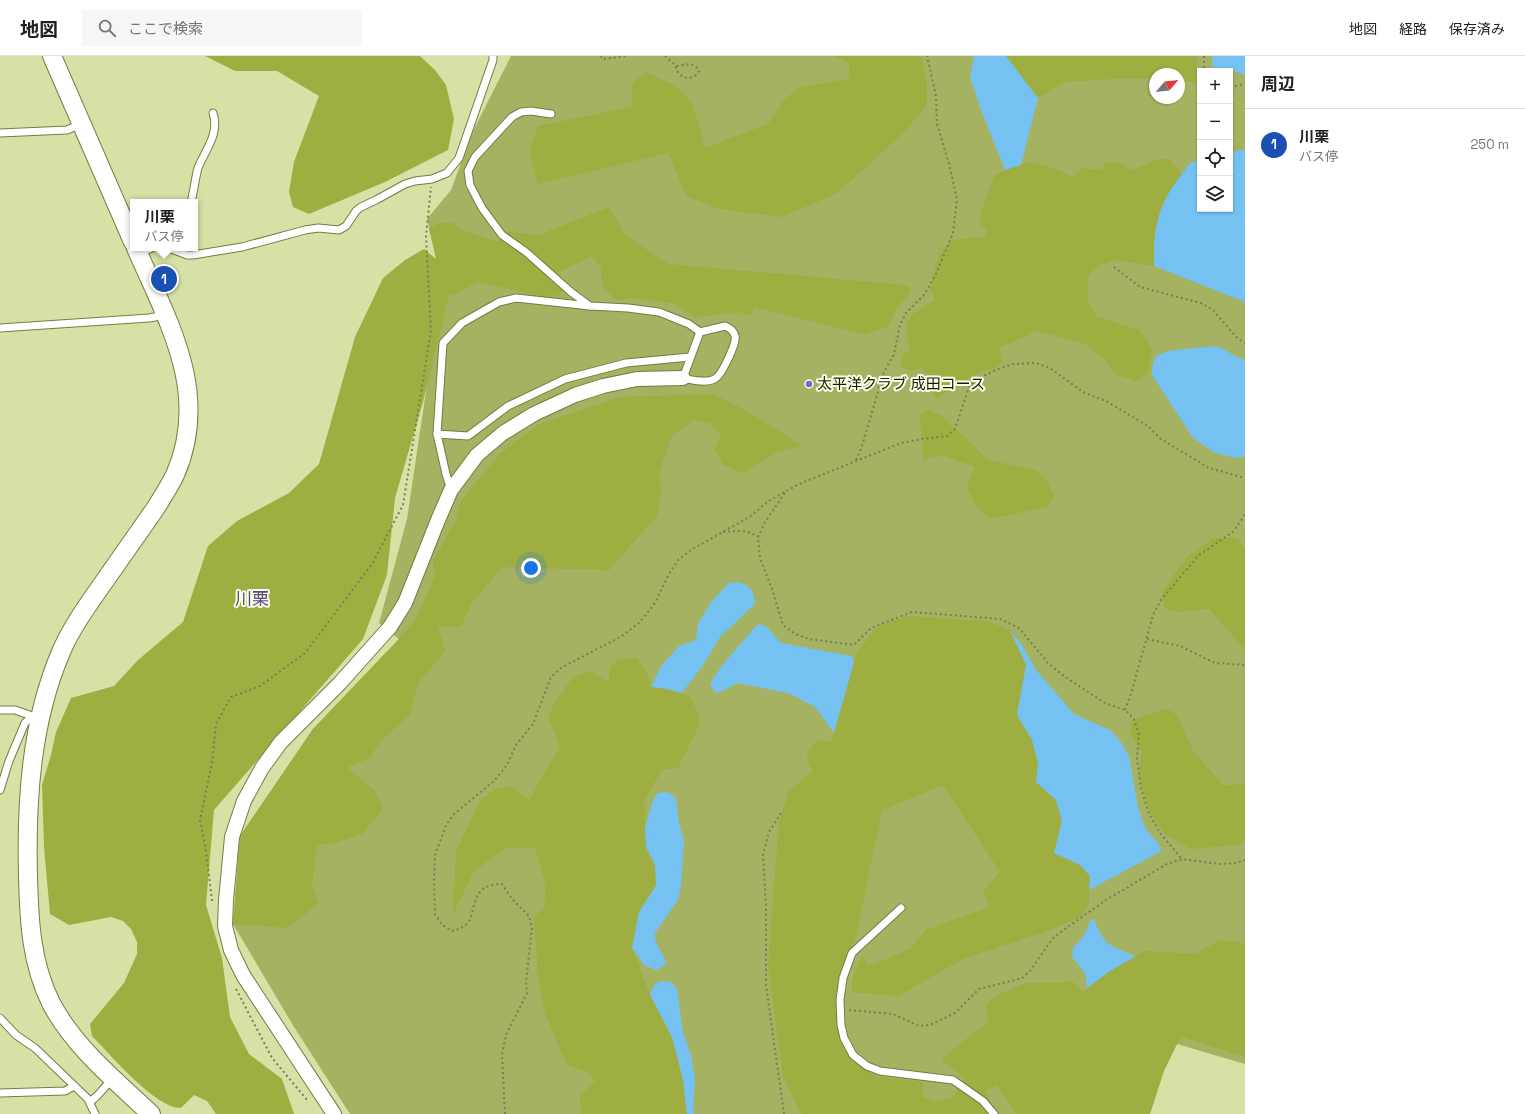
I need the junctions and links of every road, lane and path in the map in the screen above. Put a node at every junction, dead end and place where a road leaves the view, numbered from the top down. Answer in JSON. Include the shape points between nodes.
{"nodes":[{"id":1,"x":52,"y":56,"type":"edge"},
{"id":2,"x":493,"y":56,"type":"edge"},
{"id":3,"x":601,"y":56,"type":"edge"},
{"id":4,"x":628,"y":56,"type":"edge"},
{"id":5,"x":665,"y":56,"type":"edge"},
{"id":6,"x":927,"y":56,"type":"edge"},
{"id":7,"x":1204,"y":56,"type":"edge"},
{"id":8,"x":676,"y":66,"type":"junction"},
{"id":9,"x":1204,"y":68,"type":"edge"},
{"id":10,"x":1245,"y":84,"type":"edge"},
{"id":11,"x":1233,"y":86,"type":"edge"},
{"id":12,"x":213,"y":113,"type":"dead end"},
{"id":13,"x":551,"y":114,"type":"dead end"},
{"id":14,"x":81,"y":124,"type":"junction"},
{"id":15,"x":0,"y":133,"type":"edge"},
{"id":16,"x":432,"y":179,"type":"junction"},
{"id":17,"x":192,"y":199,"type":"edge"},
{"id":18,"x":130,"y":227,"type":"edge"},
{"id":19,"x":141,"y":251,"type":"edge"},
{"id":20,"x":178,"y":251,"type":"edge"},
{"id":21,"x":1114,"y":268,"type":"dead end"},
{"id":22,"x":590,"y":306,"type":"junction"},
{"id":23,"x":164,"y":312,"type":"junction"},
{"id":24,"x":0,"y":328,"type":"edge"},
{"id":25,"x":700,"y":332,"type":"junction"},
{"id":26,"x":1245,"y":343,"type":"edge"},
{"id":27,"x":690,"y":357,"type":"junction"},
{"id":28,"x":683,"y":378,"type":"junction"},
{"id":29,"x":437,"y":434,"type":"junction"},
{"id":30,"x":855,"y":461,"type":"junction"},
{"id":31,"x":1245,"y":478,"type":"edge"},
{"id":32,"x":451,"y":490,"type":"junction"},
{"id":33,"x":785,"y":492,"type":"junction"},
{"id":34,"x":1245,"y":514,"type":"edge"},
{"id":35,"x":722,"y":533,"type":"junction"},
{"id":36,"x":758,"y":537,"type":"junction"},
{"id":37,"x":1147,"y":639,"type":"junction"},
{"id":38,"x":1245,"y":665,"type":"edge"},
{"id":39,"x":0,"y":710,"type":"edge"},
{"id":40,"x":1125,"y":710,"type":"junction"},
{"id":41,"x":40,"y":718,"type":"junction"},
{"id":42,"x":0,"y":790,"type":"edge"},
{"id":43,"x":781,"y":813,"type":"dead end"},
{"id":44,"x":1182,"y":859,"type":"junction"},
{"id":45,"x":1245,"y":860,"type":"edge"},
{"id":46,"x":212,"y":902,"type":"dead end"},
{"id":47,"x":901,"y":908,"type":"dead end"},
{"id":48,"x":235,"y":987,"type":"dead end"},
{"id":49,"x":840,"y":1010,"type":"junction"},
{"id":50,"x":0,"y":1018,"type":"edge"},
{"id":51,"x":114,"y":1078,"type":"junction"},
{"id":52,"x":74,"y":1086,"type":"junction"},
{"id":53,"x":0,"y":1093,"type":"edge"},
{"id":54,"x":90,"y":1102,"type":"junction"},
{"id":55,"x":311,"y":1104,"type":"dead end"},
{"id":56,"x":95,"y":1114,"type":"edge"},
{"id":57,"x":151,"y":1114,"type":"edge"},
{"id":58,"x":334,"y":1114,"type":"edge"},
{"id":59,"x":505,"y":1114,"type":"edge"},
{"id":60,"x":784,"y":1114,"type":"edge"},
{"id":61,"x":994,"y":1114,"type":"edge"}],
"edges":[{"from":1,"to":14,"type":"street"},
{"from":2,"to":16,"type":"lane","via":[[459,158],[447,173]]},
{"from":3,"to":4,"type":"path","via":[[602,59]]},
{"from":5,"to":8,"type":"path"},
{"from":6,"to":30,"type":"path","via":[[936,96],[937,124],[957,200],[953,232],[936,274],[924,295],[906,313],[900,325],[894,354],[884,372],[861,450]]},
{"from":7,"to":9,"type":"path"},
{"from":8,"to":8,"type":"path","via":[[692,64],[699,71],[692,78],[685,77],[678,72]]},
{"from":10,"to":11,"type":"path"},
{"from":12,"to":17,"type":"lane","via":[[216,125],[198,169]]},
{"from":13,"to":22,"type":"lane","via":[[531,111],[521,112],[512,117],[474,157],[468,171],[470,185],[482,208],[502,235]]},
{"from":14,"to":15,"type":"lane","via":[[67,130]]},
{"from":14,"to":18,"type":"street"},
{"from":16,"to":20,"type":"lane","via":[[405,184],[361,207],[346,226],[339,230],[305,230],[242,247],[193,255]]},
{"from":16,"to":46,"type":"path","via":[[426,236],[431,330],[403,505],[372,564],[305,653],[260,686],[231,697],[216,724],[212,762],[200,820]]},
{"from":19,"to":23,"type":"street"},
{"from":21,"to":26,"type":"path","via":[[1140,287],[1200,303],[1213,310],[1238,339]]},
{"from":22,"to":25,"type":"lane","via":[[658,312],[688,324]]},
{"from":22,"to":29,"type":"lane","via":[[516,298],[499,302],[462,324],[442,343]]},
{"from":23,"to":24,"type":"lane","via":[[149,318]]},
{"from":23,"to":41,"type":"street","via":[[181,355],[188,387],[188,421],[181,456],[175,475],[155,509],[96,592],[69,636],[48,687]]},
{"from":25,"to":27,"type":"lane"},
{"from":25,"to":28,"type":"lane","via":[[725,326],[735,334],[736,341],[721,373],[716,378]]},
{"from":27,"to":28,"type":"lane"},
{"from":27,"to":29,"type":"lane","via":[[626,363],[565,379],[508,406],[468,436]]},
{"from":28,"to":32,"type":"street","via":[[637,379],[603,386],[534,414],[503,433],[477,455]]},
{"from":29,"to":32,"type":"lane"},
{"from":30,"to":31,"type":"path","via":[[901,443],[947,436],[955,428],[969,387],[976,380],[1013,364],[1036,362],[1050,368],[1083,392],[1108,402],[1148,426],[1161,439],[1209,468]]},
{"from":30,"to":33,"type":"path"},
{"from":32,"to":58,"type":"street","via":[[405,603],[390,627],[340,683],[281,742],[262,768],[244,801],[232,837],[225,926],[230,950],[243,975]]},
{"from":33,"to":35,"type":"path"},
{"from":33,"to":36,"type":"path"},
{"from":34,"to":37,"type":"path","via":[[1234,531],[1198,556],[1161,600],[1153,616]]},
{"from":35,"to":36,"type":"path","via":[[739,530]]},
{"from":35,"to":59,"type":"path","via":[[678,560],[655,603],[640,622],[622,636],[561,668],[551,677],[533,724],[516,745],[507,766],[494,781],[454,814],[446,825],[435,855],[434,874],[435,914],[442,925],[453,931],[460,929],[470,921],[477,895],[484,888],[502,884],[512,899],[529,916],[532,928],[527,993],[506,1035],[502,1054]]},
{"from":36,"to":40,"type":"path","via":[[760,558],[783,625],[795,634],[854,645],[871,628],[912,612],[1000,619],[1019,628],[1048,663],[1065,677],[1105,703]]},
{"from":37,"to":38,"type":"path","via":[[1180,646],[1215,663]]},
{"from":37,"to":40,"type":"path"},
{"from":39,"to":41,"type":"lane","via":[[15,710]]},
{"from":40,"to":44,"type":"path","via":[[1134,719],[1139,735],[1137,758],[1141,788],[1149,814],[1160,833]]},
{"from":41,"to":42,"type":"lane","via":[[29,719],[25,723]]},
{"from":41,"to":51,"type":"street","via":[[33,752],[27,842],[29,919],[33,949],[43,985],[62,1022]]},
{"from":43,"to":60,"type":"path","via":[[769,832],[763,854],[766,985]]},
{"from":44,"to":45,"type":"path","via":[[1219,864]]},
{"from":44,"to":49,"type":"path","via":[[1167,864],[1106,900],[1069,926],[1054,938],[1022,978],[979,989],[955,1013],[939,1022],[919,1026],[893,1014]]},
{"from":47,"to":49,"type":"lane","via":[[852,953],[843,978]]},
{"from":48,"to":55,"type":"path","via":[[272,1058]]},
{"from":49,"to":61,"type":"lane","via":[[840,1025],[844,1038],[853,1055],[867,1066],[953,1080],[983,1101]]},
{"from":50,"to":52,"type":"lane"},
{"from":51,"to":54,"type":"lane"},
{"from":51,"to":57,"type":"street"},
{"from":52,"to":53,"type":"lane","via":[[65,1091]]},
{"from":52,"to":54,"type":"lane"},
{"from":54,"to":56,"type":"lane"}]}
